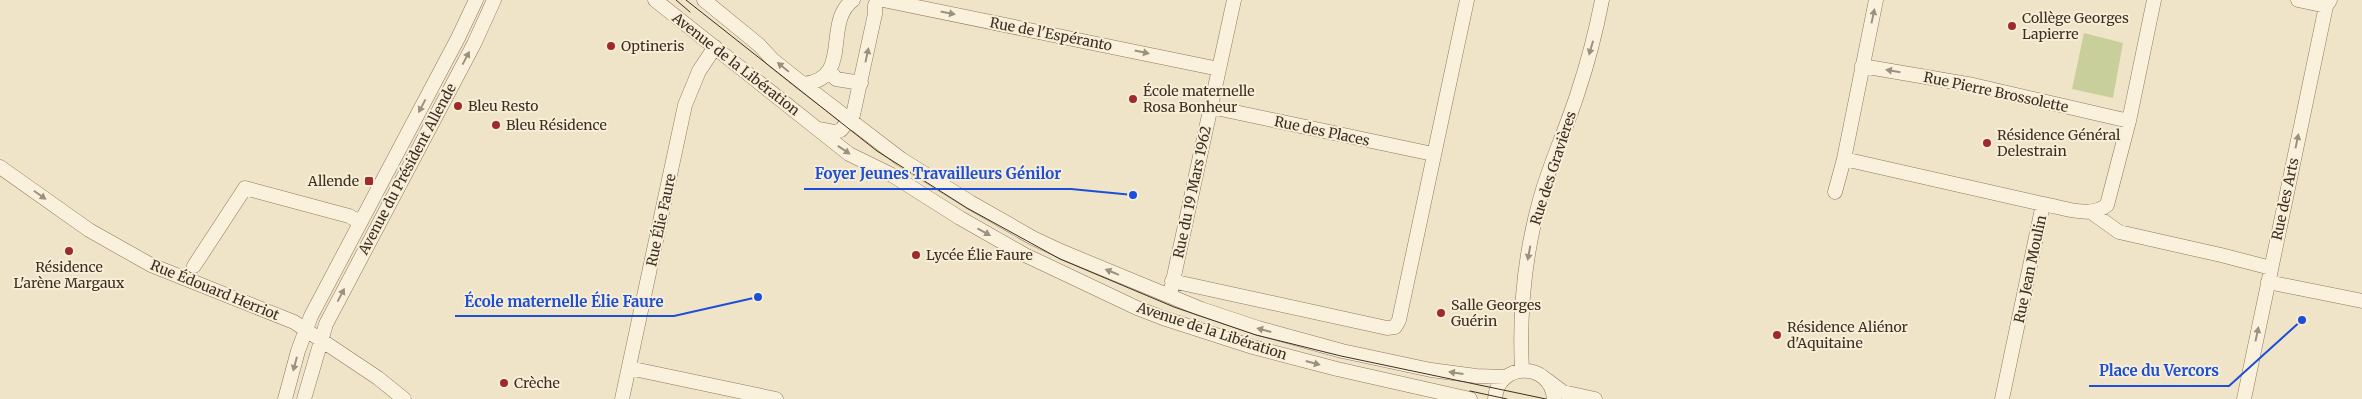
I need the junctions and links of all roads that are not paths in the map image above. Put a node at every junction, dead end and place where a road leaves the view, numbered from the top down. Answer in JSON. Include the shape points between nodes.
{"nodes":[{"id":1,"x":476,"y":0,"type":"edge"},
{"id":2,"x":494,"y":0,"type":"edge"},
{"id":3,"x":655,"y":0,"type":"edge"},
{"id":4,"x":704,"y":0,"type":"edge"},
{"id":5,"x":853,"y":0,"type":"edge"},
{"id":6,"x":857,"y":0,"type":"edge"},
{"id":7,"x":1234,"y":0,"type":"edge"},
{"id":8,"x":1467,"y":0,"type":"edge"},
{"id":9,"x":1602,"y":0,"type":"edge"},
{"id":10,"x":1876,"y":0,"type":"edge"},
{"id":11,"x":2154,"y":0,"type":"edge"},
{"id":12,"x":2298,"y":0,"type":"edge"},
{"id":13,"x":879,"y":2,"type":"edge"},
{"id":14,"x":2328,"y":3,"type":"edge"},
{"id":15,"x":715,"y":47,"type":"junction"},
{"id":16,"x":1862,"y":66,"type":"junction"},
{"id":17,"x":1219,"y":68,"type":"junction"},
{"id":18,"x":830,"y":71,"type":"junction"},
{"id":19,"x":861,"y":83,"type":"junction"},
{"id":20,"x":802,"y":84,"type":"junction"},
{"id":21,"x":1211,"y":107,"type":"junction"},
{"id":22,"x":851,"y":119,"type":"junction"},
{"id":23,"x":2129,"y":122,"type":"junction"},
{"id":24,"x":817,"y":128,"type":"junction"},
{"id":25,"x":1433,"y":154,"type":"junction"},
{"id":26,"x":1844,"y":159,"type":"junction"},
{"id":27,"x":0,"y":167,"type":"edge"},
{"id":28,"x":1835,"y":192,"type":"dead end"},
{"id":29,"x":2043,"y":204,"type":"junction"},
{"id":30,"x":2091,"y":212,"type":"junction"},
{"id":31,"x":360,"y":222,"type":"junction"},
{"id":32,"x":194,"y":266,"type":"dead end"},
{"id":33,"x":2269,"y":275,"type":"junction"},
{"id":34,"x":1172,"y":282,"type":"junction"},
{"id":35,"x":1169,"y":296,"type":"junction"},
{"id":36,"x":2362,"y":301,"type":"edge"},
{"id":37,"x":306,"y":329,"type":"junction"},
{"id":38,"x":320,"y":339,"type":"junction"},
{"id":39,"x":629,"y":368,"type":"junction"},
{"id":40,"x":1522,"y":370,"type":"junction"},
{"id":41,"x":1505,"y":377,"type":"junction"},
{"id":42,"x":1547,"y":380,"type":"junction"},
{"id":43,"x":286,"y":399,"type":"edge"},
{"id":44,"x":304,"y":399,"type":"edge"},
{"id":45,"x":404,"y":399,"type":"edge"},
{"id":46,"x":622,"y":399,"type":"edge"},
{"id":47,"x":776,"y":399,"type":"edge"},
{"id":48,"x":1470,"y":399,"type":"edge"},
{"id":49,"x":1495,"y":399,"type":"edge"},
{"id":50,"x":1554,"y":399,"type":"edge"},
{"id":51,"x":1594,"y":399,"type":"edge"},
{"id":52,"x":2002,"y":399,"type":"edge"},
{"id":53,"x":2244,"y":399,"type":"edge"}],
"edges":[{"from":1,"to":31,"type":"street","name":"Avenue du Président Allende","one_way":true},
{"from":38,"to":2,"type":"street","name":"Avenue du Président Allende","one_way":true},
{"from":3,"to":15,"type":"street","name":"Avenue de la Libération"},
{"from":20,"to":4,"type":"street","name":"Avenue de la Libération","one_way":true},
{"from":5,"to":18,"type":"street","via":[[843,11]]},
{"from":6,"to":13,"type":"street","name":"Rue de l'Espéranto","via":[[865,8]]},
{"from":7,"to":17,"type":"street","name":"Rue du 19 Mars 1962"},
{"from":8,"to":25,"type":"street"},
{"from":9,"to":40,"type":"street","name":"Rue des Gravières","one_way":true,"via":[[1578,92],[1542,194],[1532,234],[1524,296]]},
{"from":16,"to":10,"type":"street","one_way":true},
{"from":11,"to":23,"type":"street"},
{"from":12,"to":14,"type":"street"},
{"from":13,"to":17,"type":"street","name":"Rue de l'Espéranto","one_way":true},
{"from":19,"to":13,"type":"street","one_way":true},
{"from":33,"to":14,"type":"street","name":"Rue des Arts","one_way":true},
{"from":15,"to":24,"type":"street","name":"Avenue de la Libération"},
{"from":15,"to":39,"type":"street","name":"Rue Élie Faure","via":[[699,71],[685,105]]},
{"from":23,"to":16,"type":"street","name":"Rue Pierre Brossolette","one_way":true,"via":[[1972,85]]},
{"from":16,"to":26,"type":"street"},
{"from":17,"to":21,"type":"street","name":"Rue du 19 Mars 1962"},
{"from":18,"to":19,"type":"street","via":[[836,79]]},
{"from":18,"to":20,"type":"street","via":[[819,81]]},
{"from":19,"to":22,"type":"street"},
{"from":20,"to":22,"type":"street","name":"Avenue de la Libération"},
{"from":21,"to":25,"type":"street","name":"Rue des Places"},
{"from":21,"to":34,"type":"street","name":"Rue du 19 Mars 1962"},
{"from":22,"to":24,"type":"street","via":[[835,132]]},
{"from":35,"to":22,"type":"street","name":"Avenue de la Libération","one_way":true,"via":[[1033,238],[921,173]]},
{"from":23,"to":30,"type":"street","via":[[2107,206]]},
{"from":24,"to":48,"type":"street","name":"Avenue de la Libération","one_way":true,"via":[[850,154],[1025,255],[1138,308],[1253,347]]},
{"from":25,"to":34,"type":"street","via":[[1399,320],[1394,327]]},
{"from":26,"to":28,"type":"street"},
{"from":26,"to":29,"type":"street"},
{"from":27,"to":37,"type":"street","name":"Rue Édouard Herriot","one_way":true,"via":[[89,230],[151,265],[228,294]]},
{"from":29,"to":30,"type":"street","name":"Rue Jean Moulin"},
{"from":29,"to":52,"type":"street","name":"Rue Jean Moulin"},
{"from":30,"to":33,"type":"street","via":[[2119,232],[2221,255]]},
{"from":31,"to":32,"type":"street","via":[[349,216],[245,188]]},
{"from":31,"to":37,"type":"street","name":"Avenue du Président Allende"},
{"from":33,"to":36,"type":"street"},
{"from":53,"to":33,"type":"street","name":"Rue des Arts","one_way":true},
{"from":34,"to":35,"type":"street","name":"Rue du 19 Mars 1962"},
{"from":41,"to":35,"type":"street","name":"Avenue de la Libération","one_way":true,"via":[[1432,370],[1342,351],[1258,328]]},
{"from":37,"to":38,"type":"street","name":"Rue Édouard Herriot"},
{"from":37,"to":43,"type":"street","name":"Avenue du Président Allende","one_way":true},
{"from":38,"to":44,"type":"street","name":"Avenue du Président Allende"},
{"from":38,"to":45,"type":"street","name":"Rue Édouard Herriot"},
{"from":39,"to":46,"type":"street","name":"Rue Élie Faure"},
{"from":39,"to":47,"type":"street"},
{"from":40,"to":41,"type":"street"},
{"from":40,"to":42,"type":"street","via":[[1532,370]]},
{"from":41,"to":49,"type":"street"},
{"from":42,"to":50,"type":"street"},
{"from":42,"to":51,"type":"street","via":[[1563,392]]}]}
